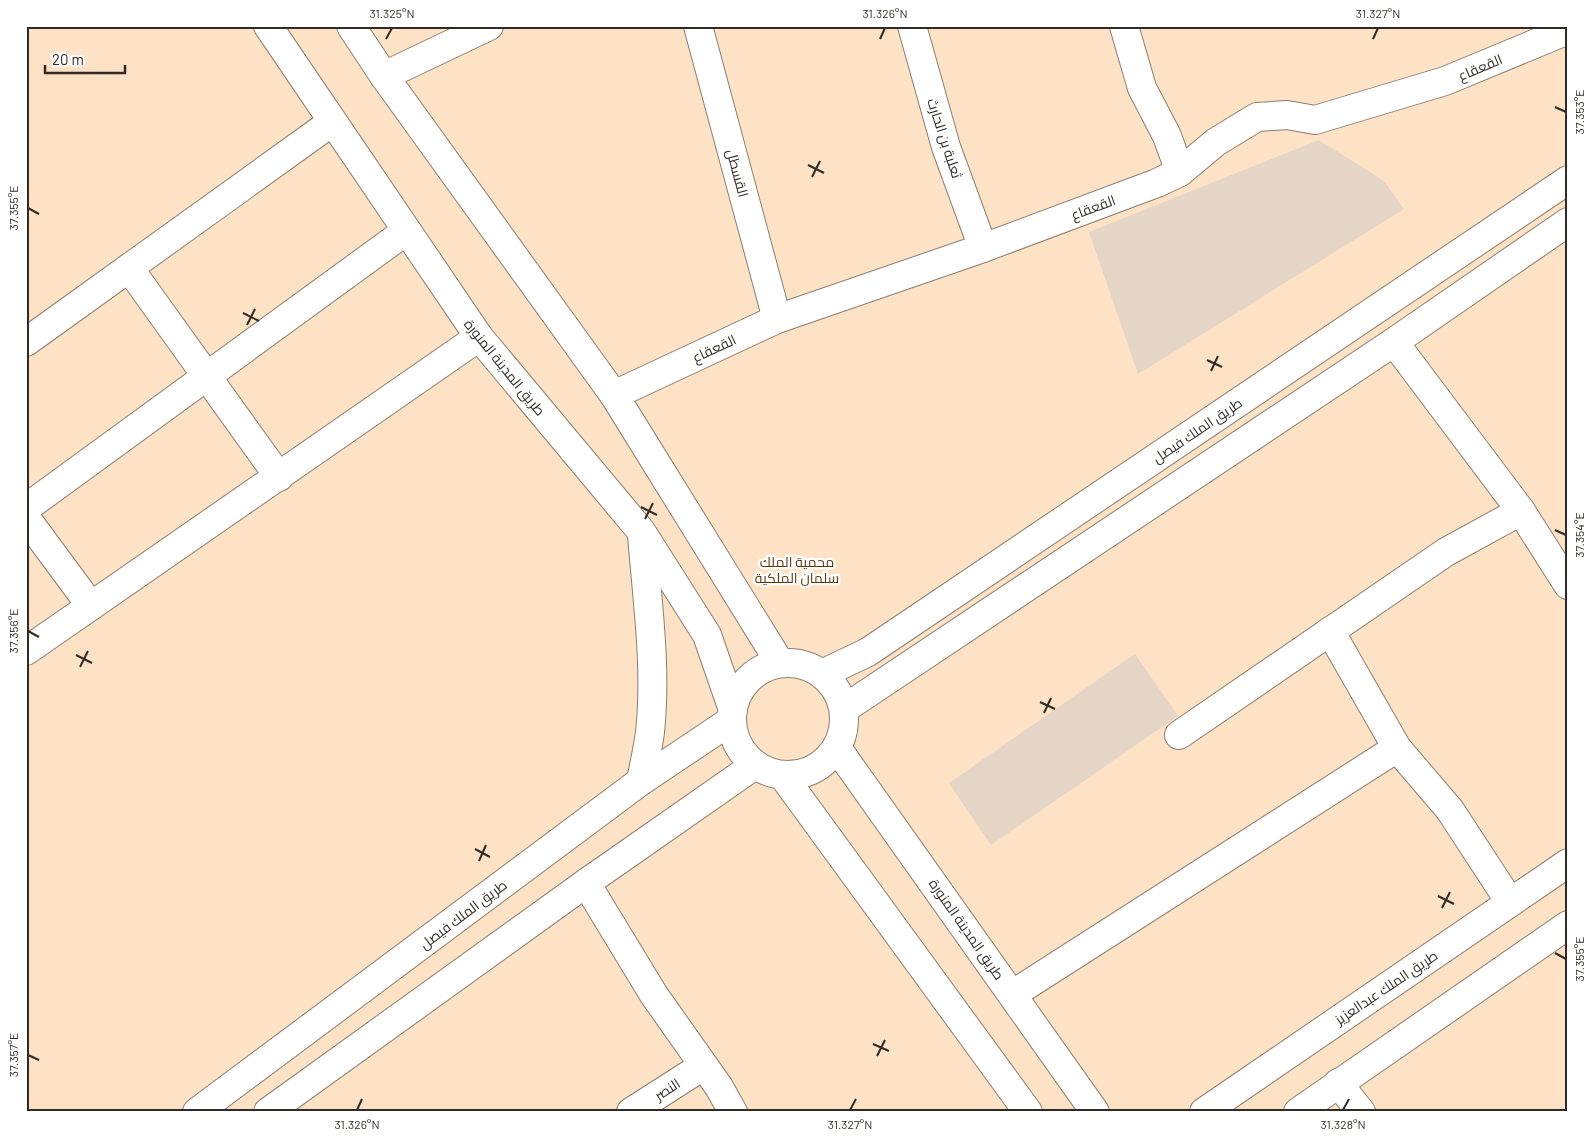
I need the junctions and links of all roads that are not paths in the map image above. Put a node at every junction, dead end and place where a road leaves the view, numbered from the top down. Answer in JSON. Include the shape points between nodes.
{"nodes":[{"id":1,"x":268,"y":26,"type":"edge"},
{"id":2,"x":351,"y":26,"type":"edge"},
{"id":3,"x":489,"y":26,"type":"edge"},
{"id":4,"x":698,"y":26,"type":"edge"},
{"id":5,"x":912,"y":26,"type":"edge"},
{"id":6,"x":1124,"y":26,"type":"edge"},
{"id":7,"x":1566,"y":26,"type":"edge"},
{"id":8,"x":1568,"y":30,"type":"edge"},
{"id":9,"x":384,"y":76,"type":"junction"},
{"id":10,"x":332,"y":122,"type":"junction"},
{"id":11,"x":1180,"y":172,"type":"junction"},
{"id":12,"x":1568,"y":180,"type":"edge"},
{"id":13,"x":1567,"y":224,"type":"edge"},
{"id":14,"x":406,"y":231,"type":"junction"},
{"id":15,"x":984,"y":248,"type":"junction"},
{"id":16,"x":129,"y":268,"type":"junction"},
{"id":17,"x":777,"y":319,"type":"junction"},
{"id":18,"x":479,"y":337,"type":"junction"},
{"id":19,"x":26,"y":342,"type":"edge"},
{"id":20,"x":1394,"y":342,"type":"junction"},
{"id":21,"x":207,"y":376,"type":"junction"},
{"id":22,"x":614,"y":395,"type":"junction"},
{"id":23,"x":280,"y":477,"type":"junction"},
{"id":24,"x":26,"y":508,"type":"edge"},
{"id":25,"x":1521,"y":511,"type":"junction"},
{"id":26,"x":26,"y":518,"type":"edge"},
{"id":27,"x":641,"y":531,"type":"junction"},
{"id":28,"x":1568,"y":584,"type":"edge"},
{"id":29,"x":91,"y":606,"type":"junction"},
{"id":30,"x":1330,"y":631,"type":"junction"},
{"id":31,"x":26,"y":651,"type":"edge"},
{"id":32,"x":780,"y":663,"type":"junction"},
{"id":33,"x":822,"y":674,"type":"junction"},
{"id":34,"x":844,"y":709,"type":"junction"},
{"id":35,"x":732,"y":715,"type":"junction"},
{"id":36,"x":1179,"y":735,"type":"dead end"},
{"id":37,"x":837,"y":748,"type":"junction"},
{"id":38,"x":1397,"y":748,"type":"junction"},
{"id":39,"x":755,"y":765,"type":"junction"},
{"id":40,"x":783,"y":776,"type":"junction"},
{"id":41,"x":641,"y":781,"type":"junction"},
{"id":42,"x":1568,"y":863,"type":"edge"},
{"id":43,"x":586,"y":883,"type":"junction"},
{"id":44,"x":1510,"y":902,"type":"junction"},
{"id":45,"x":1568,"y":925,"type":"edge"},
{"id":46,"x":1013,"y":994,"type":"junction"},
{"id":47,"x":703,"y":1066,"type":"junction"},
{"id":48,"x":1338,"y":1083,"type":"junction"},
{"id":49,"x":197,"y":1112,"type":"edge"},
{"id":50,"x":268,"y":1112,"type":"edge"},
{"id":51,"x":631,"y":1112,"type":"edge"},
{"id":52,"x":733,"y":1112,"type":"edge"},
{"id":53,"x":1028,"y":1112,"type":"edge"},
{"id":54,"x":1095,"y":1112,"type":"edge"},
{"id":55,"x":1204,"y":1112,"type":"edge"},
{"id":56,"x":1298,"y":1112,"type":"edge"},
{"id":57,"x":1361,"y":1112,"type":"edge"}],
"edges":[{"from":1,"to":10,"type":"street","name":"طريق المدينة المنورة"},
{"from":2,"to":9,"type":"street"},
{"from":3,"to":9,"type":"street"},
{"from":4,"to":17,"type":"street","name":"القسطل"},
{"from":5,"to":15,"type":"street","name":"ثعلبة بن الحارث","via":[[946,147]]},
{"from":6,"to":11,"type":"street","via":[[1142,88],[1167,136]]},
{"from":7,"to":8,"type":"street"},
{"from":8,"to":11,"type":"street","name":"القعقاع","via":[[1445,81],[1315,120],[1288,115],[1257,117],[1216,142]]},
{"from":9,"to":22,"type":"street"},
{"from":10,"to":14,"type":"street","name":"طريق المدينة المنورة"},
{"from":10,"to":16,"type":"street"},
{"from":11,"to":15,"type":"street","name":"القعقاع"},
{"from":12,"to":33,"type":"street","name":"طريق الملك فيصل","via":[[868,652]]},
{"from":13,"to":20,"type":"street"},
{"from":14,"to":18,"type":"street","name":"طريق المدينة المنورة"},
{"from":14,"to":21,"type":"street"},
{"from":15,"to":17,"type":"street","name":"القعقاع"},
{"from":16,"to":19,"type":"street"},
{"from":16,"to":21,"type":"street"},
{"from":17,"to":22,"type":"street","name":"القعقاع"},
{"from":18,"to":23,"type":"street"},
{"from":18,"to":27,"type":"street","name":"طريق المدينة المنورة"},
{"from":20,"to":25,"type":"street"},
{"from":20,"to":34,"type":"street"},
{"from":21,"to":23,"type":"street"},
{"from":21,"to":24,"type":"street"},
{"from":22,"to":32,"type":"street"},
{"from":23,"to":29,"type":"street"},
{"from":25,"to":28,"type":"street"},
{"from":25,"to":30,"type":"street","via":[[1446,552]]},
{"from":26,"to":29,"type":"street"},
{"from":27,"to":35,"type":"street","name":"طريق المدينة المنورة","via":[[706,635]]},
{"from":27,"to":41,"type":"street","via":[[651,682],[650,732]]},
{"from":29,"to":31,"type":"street"},
{"from":30,"to":36,"type":"street"},
{"from":30,"to":38,"type":"street"},
{"from":32,"to":33,"type":"street","via":[[795,663]]},
{"from":32,"to":35,"type":"street","via":[[749,679],[738,693]]},
{"from":33,"to":34,"type":"street","via":[[832,684]]},
{"from":34,"to":37,"type":"street","via":[[843,736]]},
{"from":35,"to":39,"type":"street","via":[[734,737],[742,753]]},
{"from":35,"to":41,"type":"street","name":"طريق الملك فيصل"},
{"from":37,"to":40,"type":"street","via":[[814,770]]},
{"from":37,"to":46,"type":"street","name":"طريق المدينة المنورة"},
{"from":38,"to":44,"type":"street","via":[[1450,810]]},
{"from":38,"to":46,"type":"street"},
{"from":39,"to":40,"type":"street","via":[[768,773]]},
{"from":39,"to":43,"type":"street"},
{"from":40,"to":53,"type":"street"},
{"from":41,"to":49,"type":"street","name":"طريق الملك فيصل"},
{"from":42,"to":44,"type":"street","name":"طريق الملك عبدالعزيز"},
{"from":43,"to":47,"type":"street","via":[[654,995]]},
{"from":43,"to":50,"type":"street"},
{"from":44,"to":55,"type":"street","name":"طريق الملك عبدالعزيز"},
{"from":45,"to":48,"type":"street"},
{"from":46,"to":54,"type":"street","name":"طريق المدينة المنورة"},
{"from":47,"to":51,"type":"street","name":"النصر"},
{"from":47,"to":52,"type":"street"},
{"from":48,"to":56,"type":"street"},
{"from":48,"to":57,"type":"street"}]}
